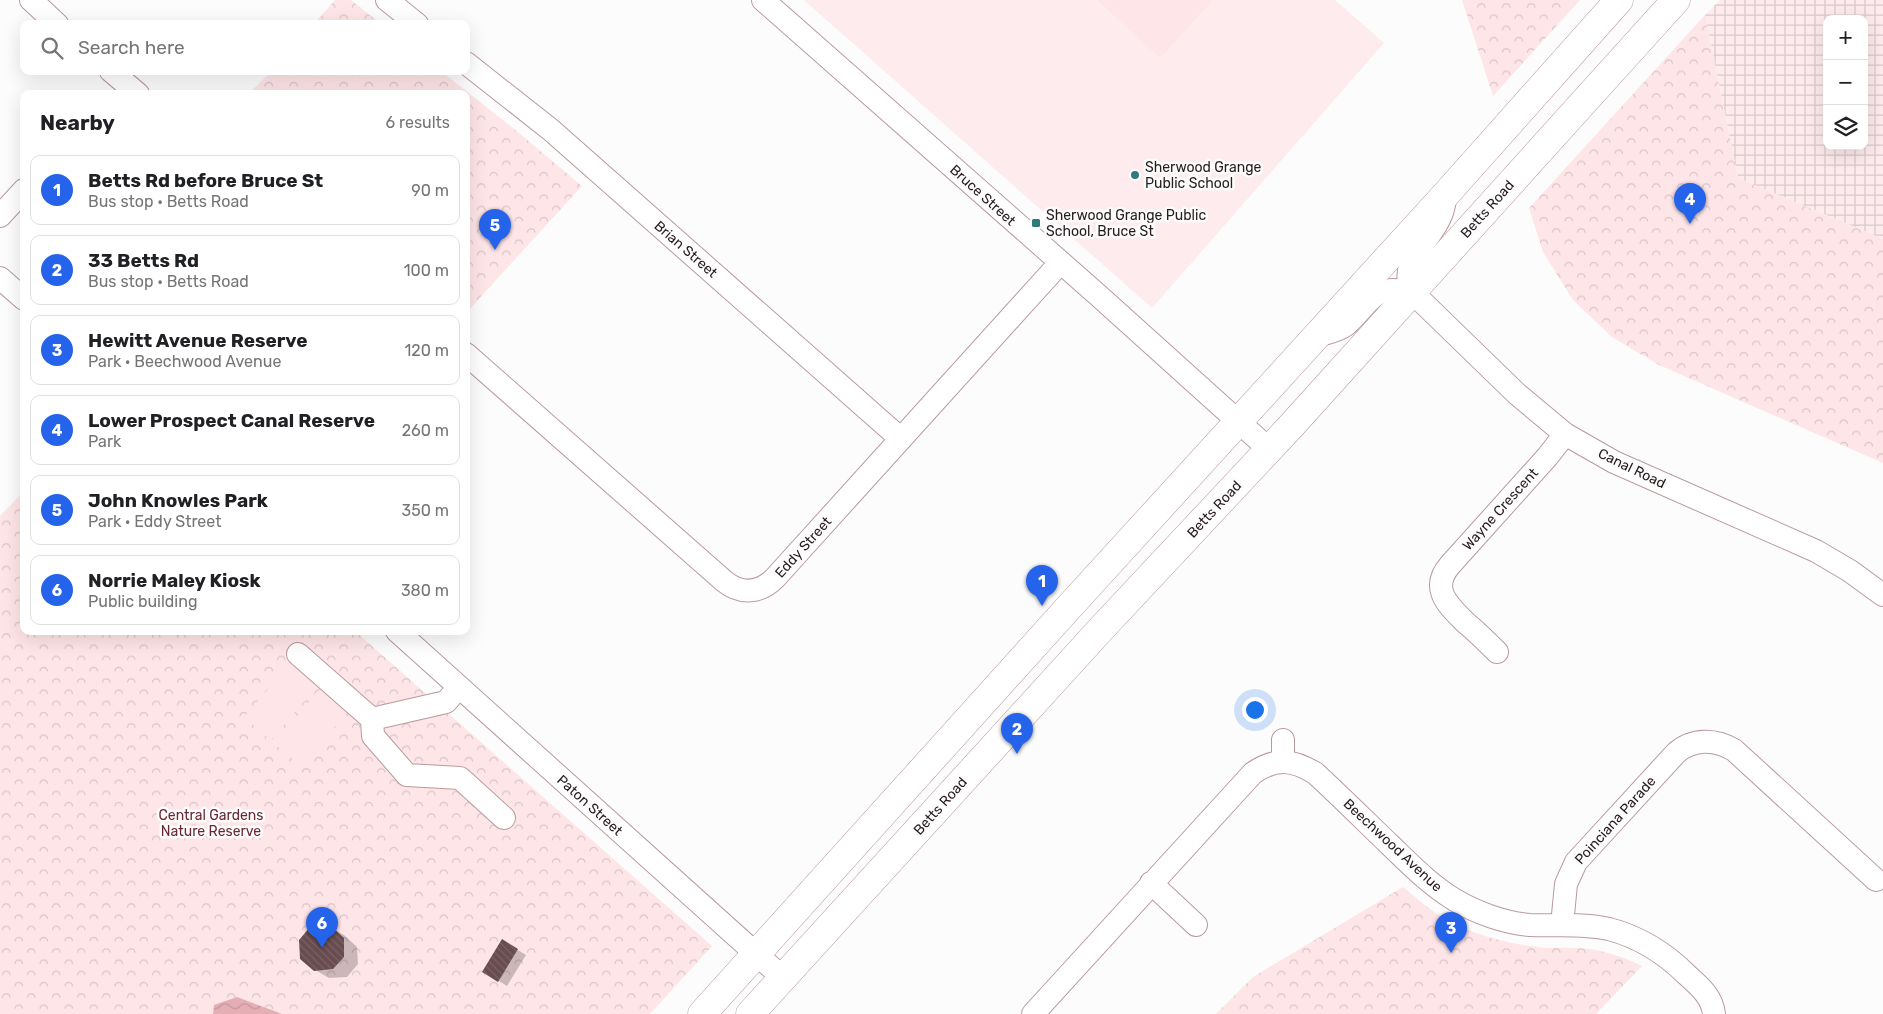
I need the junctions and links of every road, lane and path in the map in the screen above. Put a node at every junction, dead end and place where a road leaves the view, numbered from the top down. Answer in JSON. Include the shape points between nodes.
{"nodes":[{"id":1,"x":31,"y":0,"type":"edge"},
{"id":2,"x":386,"y":0,"type":"edge"},
{"id":3,"x":763,"y":0,"type":"edge"},
{"id":4,"x":1669,"y":7,"type":"edge"},
{"id":5,"x":1612,"y":8,"type":"edge"},
{"id":6,"x":53,"y":20,"type":"edge"},
{"id":7,"x":412,"y":20,"type":"edge"},
{"id":8,"x":470,"y":66,"type":"edge"},
{"id":9,"x":1447,"y":193,"type":"junction"},
{"id":10,"x":20,"y":194,"type":"edge"},
{"id":11,"x":0,"y":216,"type":"edge"},
{"id":12,"x":1060,"y":263,"type":"junction"},
{"id":13,"x":0,"y":278,"type":"edge"},
{"id":14,"x":1413,"y":293,"type":"junction"},
{"id":15,"x":20,"y":296,"type":"edge"},
{"id":16,"x":1317,"y":336,"type":"junction"},
{"id":17,"x":470,"y":358,"type":"edge"},
{"id":18,"x":1238,"y":422,"type":"junction"},
{"id":19,"x":1565,"y":434,"type":"junction"},
{"id":20,"x":901,"y":439,"type":"junction"},
{"id":21,"x":1270,"y":450,"type":"junction"},
{"id":22,"x":1883,"y":595,"type":"edge"},
{"id":23,"x":401,"y":635,"type":"edge"},
{"id":24,"x":1497,"y":652,"type":"dead end"},
{"id":25,"x":298,"y":654,"type":"dead end"},
{"id":26,"x":459,"y":687,"type":"junction"},
{"id":27,"x":372,"y":719,"type":"junction"},
{"id":28,"x":504,"y":818,"type":"dead end"},
{"id":29,"x":1876,"y":880,"type":"dead end"},
{"id":30,"x":1151,"y":884,"type":"junction"},
{"id":31,"x":1196,"y":925,"type":"dead end"},
{"id":32,"x":1562,"y":925,"type":"junction"},
{"id":33,"x":757,"y":954,"type":"junction"},
{"id":34,"x":783,"y":978,"type":"junction"},
{"id":35,"x":702,"y":1014,"type":"edge"},
{"id":36,"x":750,"y":1014,"type":"edge"},
{"id":37,"x":1032,"y":1014,"type":"edge"},
{"id":38,"x":1714,"y":1014,"type":"edge"}],
"edges":[{"from":1,"to":6,"type":"street"},
{"from":2,"to":7,"type":"street"},
{"from":3,"to":12,"type":"street","name":"Bruce Street"},
{"from":4,"to":14,"type":"highway","name":"Betts Road"},
{"from":5,"to":9,"type":"highway"},
{"from":8,"to":20,"type":"street","name":"Brian Street","via":[[551,130]]},
{"from":9,"to":14,"type":"street","via":[[1441,217],[1409,271],[1408,284]]},
{"from":9,"to":16,"type":"highway"},
{"from":10,"to":11,"type":"street"},
{"from":12,"to":18,"type":"street","name":"Bruce Street"},
{"from":12,"to":20,"type":"street","name":"Eddy Street"},
{"from":13,"to":15,"type":"street"},
{"from":14,"to":16,"type":"street","via":[[1384,290],[1344,326]]},
{"from":14,"to":19,"type":"street","name":"Canal Road","via":[[1522,399]]},
{"from":14,"to":21,"type":"highway","name":"Betts Road"},
{"from":16,"to":18,"type":"highway"},
{"from":17,"to":20,"type":"street","name":"Eddy Street","via":[[724,582],[743,591],[768,585]]},
{"from":18,"to":21,"type":"street","name":"Bruce Street"},
{"from":18,"to":33,"type":"highway"},
{"from":19,"to":22,"type":"street","name":"Canal Road","via":[[1614,462],[1816,551]]},
{"from":19,"to":24,"type":"street","name":"Wayne Crescent","via":[[1434,586],[1449,606]]},
{"from":21,"to":34,"type":"highway","name":"Betts Road","via":[[1101,629]]},
{"from":23,"to":26,"type":"street","name":"Paton Street"},
{"from":25,"to":27,"type":"street"},
{"from":26,"to":27,"type":"street","via":[[446,702]]},
{"from":26,"to":33,"type":"street","name":"Paton Street"},
{"from":27,"to":28,"type":"street","via":[[373,736],[407,775],[460,778]]},
{"from":29,"to":32,"type":"street","name":"Poinciana Parade","via":[[1734,750],[1705,732],[1676,753],[1580,856],[1566,884]]},
{"from":30,"to":31,"type":"street"},
{"from":30,"to":32,"type":"street","name":"Beechwood Avenue","via":[[1253,773],[1283,751],[1298,764],[1315,772],[1424,878],[1456,900],[1514,922]]},
{"from":30,"to":37,"type":"street","name":"Beechwood Avenue"},
{"from":32,"to":38,"type":"street","name":"Beechwood Avenue","via":[[1609,929],[1640,940],[1677,965],[1705,993]]},
{"from":33,"to":34,"type":"street","name":"Paton Street"},
{"from":33,"to":35,"type":"highway"},
{"from":34,"to":36,"type":"highway","name":"Betts Road"}]}
